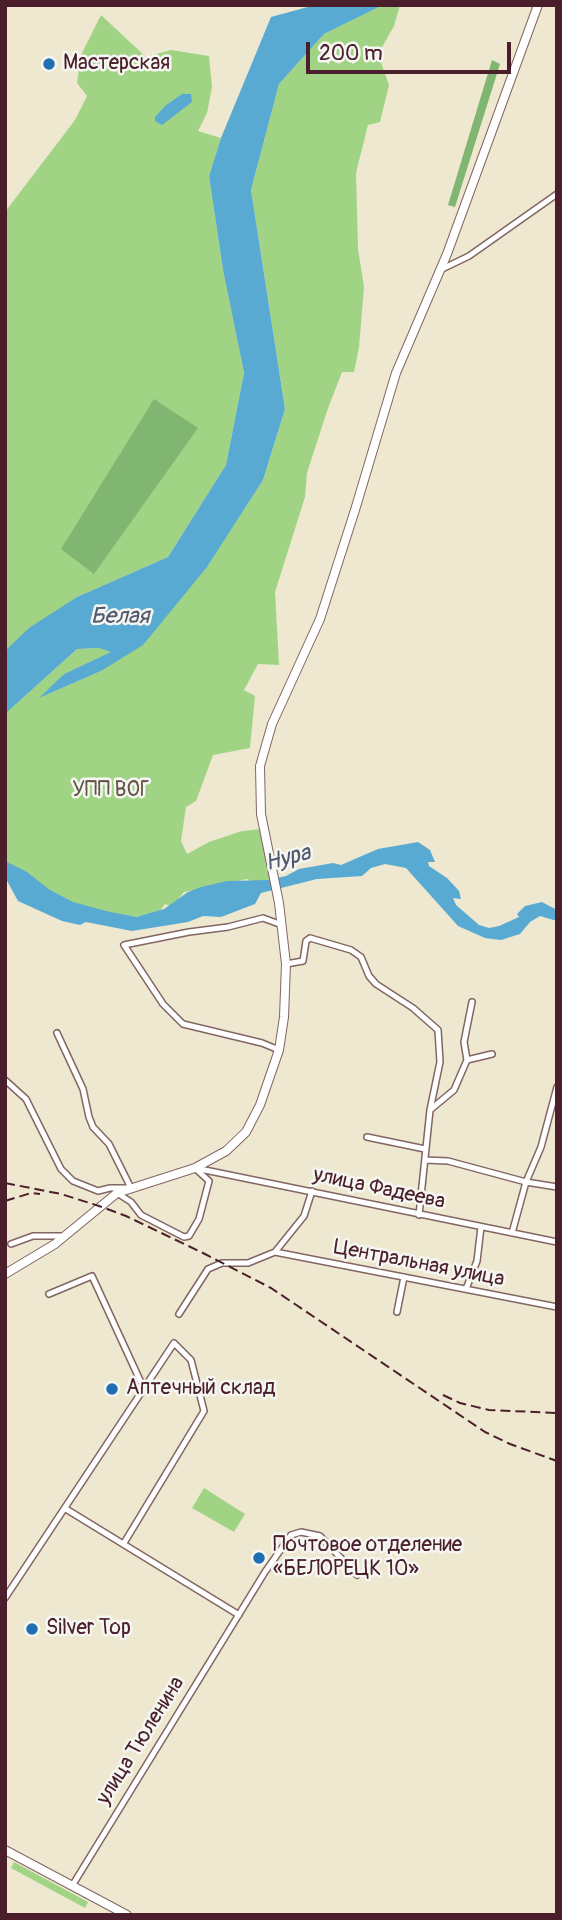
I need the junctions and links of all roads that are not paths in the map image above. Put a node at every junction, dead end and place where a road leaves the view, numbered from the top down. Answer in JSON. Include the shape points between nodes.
{"nodes":[{"id":1,"x":538,"y":5,"type":"edge"},
{"id":2,"x":557,"y":194,"type":"edge"},
{"id":3,"x":440,"y":270,"type":"junction"},
{"id":4,"x":282,"y":925,"type":"junction"},
{"id":5,"x":286,"y":964,"type":"junction"},
{"id":6,"x":472,"y":1002,"type":"dead end"},
{"id":7,"x":57,"y":1033,"type":"dead end"},
{"id":8,"x":279,"y":1050,"type":"junction"},
{"id":9,"x":492,"y":1054,"type":"dead end"},
{"id":10,"x":467,"y":1060,"type":"junction"},
{"id":11,"x":5,"y":1080,"type":"edge"},
{"id":12,"x":557,"y":1087,"type":"edge"},
{"id":13,"x":430,"y":1110,"type":"junction"},
{"id":14,"x":367,"y":1137,"type":"dead end"},
{"id":15,"x":425,"y":1149,"type":"junction"},
{"id":16,"x":425,"y":1160,"type":"junction"},
{"id":17,"x":195,"y":1168,"type":"junction"},
{"id":18,"x":526,"y":1182,"type":"junction"},
{"id":19,"x":557,"y":1187,"type":"edge"},
{"id":20,"x":131,"y":1188,"type":"junction"},
{"id":21,"x":312,"y":1191,"type":"junction"},
{"id":22,"x":117,"y":1193,"type":"junction"},
{"id":23,"x":419,"y":1214,"type":"junction"},
{"id":24,"x":481,"y":1227,"type":"junction"},
{"id":25,"x":512,"y":1233,"type":"junction"},
{"id":26,"x":65,"y":1236,"type":"junction"},
{"id":27,"x":557,"y":1242,"type":"edge"},
{"id":28,"x":10,"y":1244,"type":"dead end"},
{"id":29,"x":275,"y":1252,"type":"junction"},
{"id":30,"x":5,"y":1274,"type":"edge"},
{"id":31,"x":404,"y":1277,"type":"junction"},
{"id":32,"x":466,"y":1289,"type":"junction"},
{"id":33,"x":49,"y":1294,"type":"dead end"},
{"id":34,"x":557,"y":1307,"type":"edge"},
{"id":35,"x":397,"y":1312,"type":"dead end"},
{"id":36,"x":179,"y":1314,"type":"dead end"},
{"id":37,"x":144,"y":1389,"type":"junction"},
{"id":38,"x":65,"y":1509,"type":"junction"},
{"id":39,"x":124,"y":1542,"type":"junction"},
{"id":40,"x":357,"y":1575,"type":"dead end"},
{"id":41,"x":5,"y":1598,"type":"edge"},
{"id":42,"x":239,"y":1615,"type":"junction"},
{"id":43,"x":5,"y":1850,"type":"edge"},
{"id":44,"x":72,"y":1886,"type":"junction"},
{"id":45,"x":127,"y":1915,"type":"edge"}],
"edges":[{"from":1,"to":3,"type":"street"},
{"from":2,"to":3,"type":"street","via":[[469,256]]},
{"from":3,"to":4,"type":"street","via":[[396,373],[320,619],[272,724],[260,766],[259,790]]},
{"from":4,"to":5,"type":"street"},
{"from":4,"to":8,"type":"street","via":[[263,918],[124,945],[163,1004],[183,1024]]},
{"from":5,"to":8,"type":"street"},
{"from":5,"to":13,"type":"street","via":[[303,961],[310,938],[351,950],[361,957],[376,984],[438,1030],[440,1062]]},
{"from":6,"to":10,"type":"street","via":[[464,1042]]},
{"from":7,"to":20,"type":"street","via":[[83,1088],[93,1126]]},
{"from":8,"to":17,"type":"street","via":[[246,1132]]},
{"from":9,"to":10,"type":"street"},
{"from":10,"to":13,"type":"street","via":[[454,1090]]},
{"from":11,"to":20,"type":"street","via":[[26,1098],[61,1168],[73,1181],[98,1191]]},
{"from":12,"to":18,"type":"street"},
{"from":13,"to":15,"type":"street"},
{"from":14,"to":15,"type":"street"},
{"from":15,"to":16,"type":"street"},
{"from":16,"to":18,"type":"street","via":[[448,1161]]},
{"from":16,"to":23,"type":"street"},
{"from":17,"to":20,"type":"street"},
{"from":17,"to":21,"type":"street","name":"улица Фадеева"},
{"from":17,"to":22,"type":"street","via":[[209,1181],[199,1219],[189,1236],[141,1215]]},
{"from":18,"to":19,"type":"street"},
{"from":18,"to":25,"type":"street"},
{"from":20,"to":22,"type":"street"},
{"from":21,"to":23,"type":"street","name":"улица Фадеева"},
{"from":21,"to":29,"type":"street","via":[[304,1216]]},
{"from":22,"to":26,"type":"street"},
{"from":23,"to":24,"type":"street","name":"улица Фадеева"},
{"from":24,"to":25,"type":"street","name":"улица Фадеева"},
{"from":24,"to":32,"type":"street","via":[[477,1261]]},
{"from":25,"to":27,"type":"street","name":"улица Фадеева"},
{"from":26,"to":28,"type":"street","via":[[33,1236]]},
{"from":26,"to":30,"type":"street"},
{"from":29,"to":31,"type":"street","name":"Центральная улица"},
{"from":29,"to":36,"type":"street","via":[[248,1263],[222,1263],[208,1269]]},
{"from":31,"to":32,"type":"street","name":"Центральная улица"},
{"from":31,"to":35,"type":"street"},
{"from":32,"to":34,"type":"street","name":"Центральная улица"},
{"from":33,"to":37,"type":"street","via":[[92,1276]]},
{"from":37,"to":38,"type":"street"},
{"from":37,"to":39,"type":"street","via":[[174,1343],[191,1360],[204,1411]]},
{"from":38,"to":39,"type":"street"},
{"from":38,"to":41,"type":"street"},
{"from":39,"to":42,"type":"street"},
{"from":40,"to":42,"type":"street","name":"улица Тюленина","via":[[320,1536],[291,1535]]},
{"from":42,"to":44,"type":"street","name":"улица Тюленина"},
{"from":43,"to":44,"type":"street"},
{"from":44,"to":45,"type":"street"}]}
